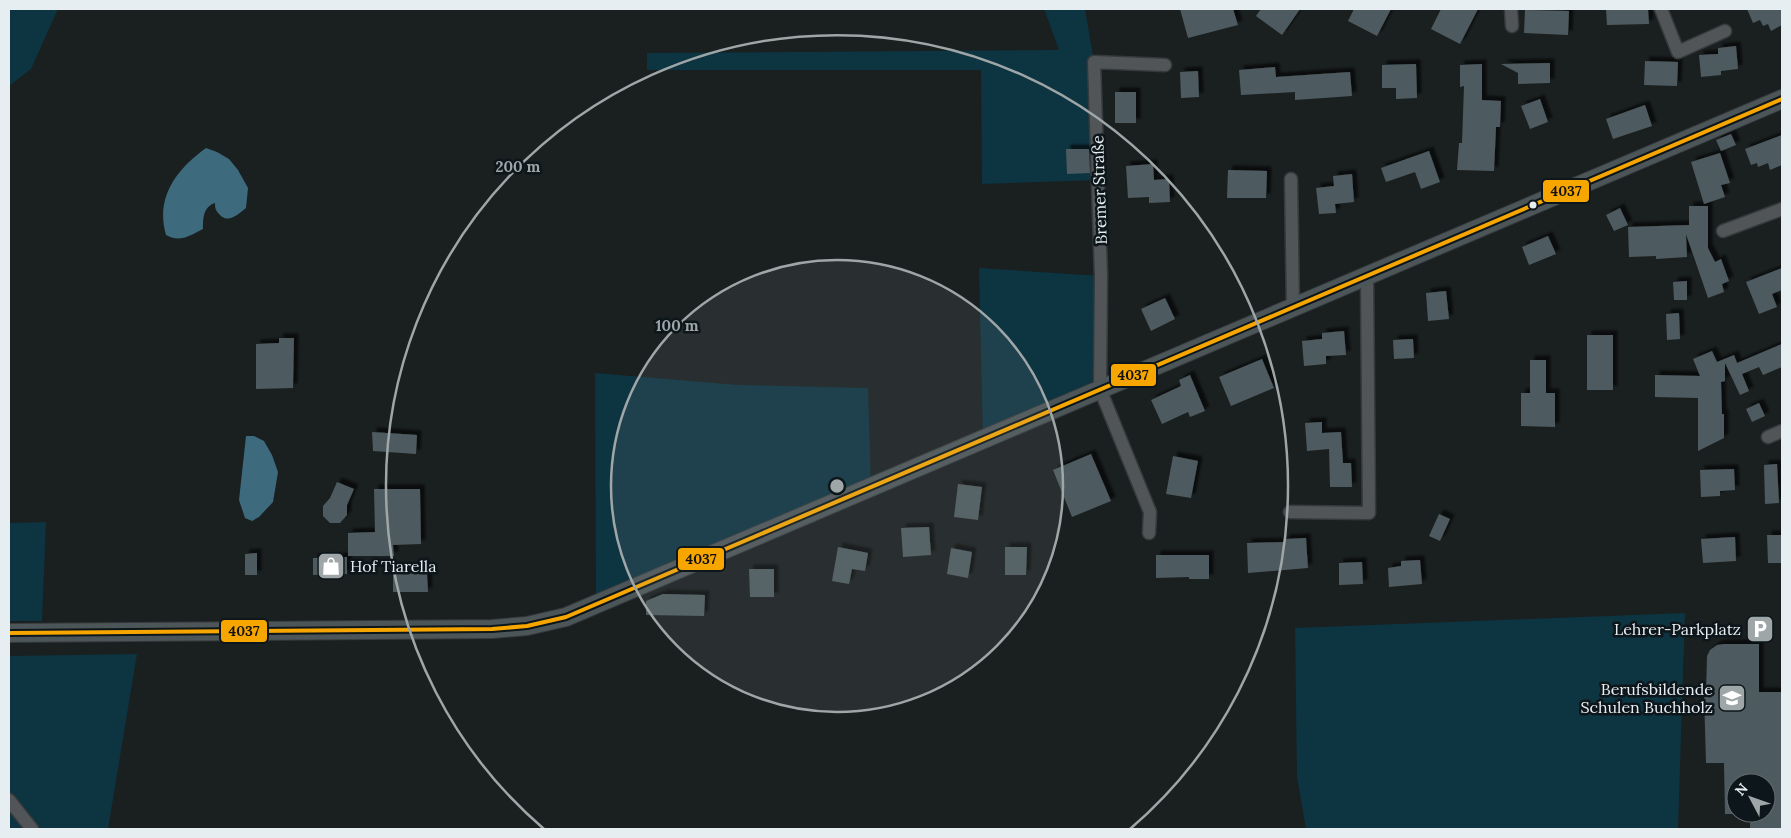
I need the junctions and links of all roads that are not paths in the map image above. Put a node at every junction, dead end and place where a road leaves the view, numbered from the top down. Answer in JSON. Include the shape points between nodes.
{"nodes":[{"id":1,"x":1511,"y":9,"type":"edge"},
{"id":2,"x":1661,"y":9,"type":"edge"},
{"id":3,"x":1512,"y":26,"type":"dead end"},
{"id":4,"x":1725,"y":31,"type":"dead end"},
{"id":5,"x":1165,"y":65,"type":"dead end"},
{"id":6,"x":1782,"y":99,"type":"edge"},
{"id":7,"x":1291,"y":179,"type":"dead end"},
{"id":8,"x":1782,"y":209,"type":"edge"},
{"id":9,"x":1723,"y":231,"type":"dead end"},
{"id":10,"x":1367,"y":277,"type":"junction"},
{"id":11,"x":1293,"y":308,"type":"junction"},
{"id":12,"x":1100,"y":389,"type":"junction"},
{"id":13,"x":1782,"y":431,"type":"edge"},
{"id":14,"x":1768,"y":437,"type":"dead end"},
{"id":15,"x":1290,"y":512,"type":"dead end"},
{"id":16,"x":1149,"y":533,"type":"dead end"},
{"id":17,"x":9,"y":633,"type":"edge"},
{"id":18,"x":9,"y":800,"type":"edge"},
{"id":19,"x":32,"y":829,"type":"edge"}],
"edges":[{"from":1,"to":3,"type":"street"},
{"from":2,"to":4,"type":"street","via":[[1678,52]]},
{"from":5,"to":12,"type":"street","name":"Bremer Straße","via":[[1094,62],[1101,276]]},
{"from":6,"to":10,"type":"street"},
{"from":7,"to":11,"type":"street"},
{"from":8,"to":9,"type":"street"},
{"from":10,"to":11,"type":"street"},
{"from":10,"to":15,"type":"street","via":[[1369,512]]},
{"from":11,"to":12,"type":"street"},
{"from":12,"to":16,"type":"street","name":"Bremer Straße","via":[[1150,512]]},
{"from":12,"to":17,"type":"street","via":[[566,617],[528,626],[444,630]]},
{"from":13,"to":14,"type":"street"},
{"from":18,"to":19,"type":"street"}]}
